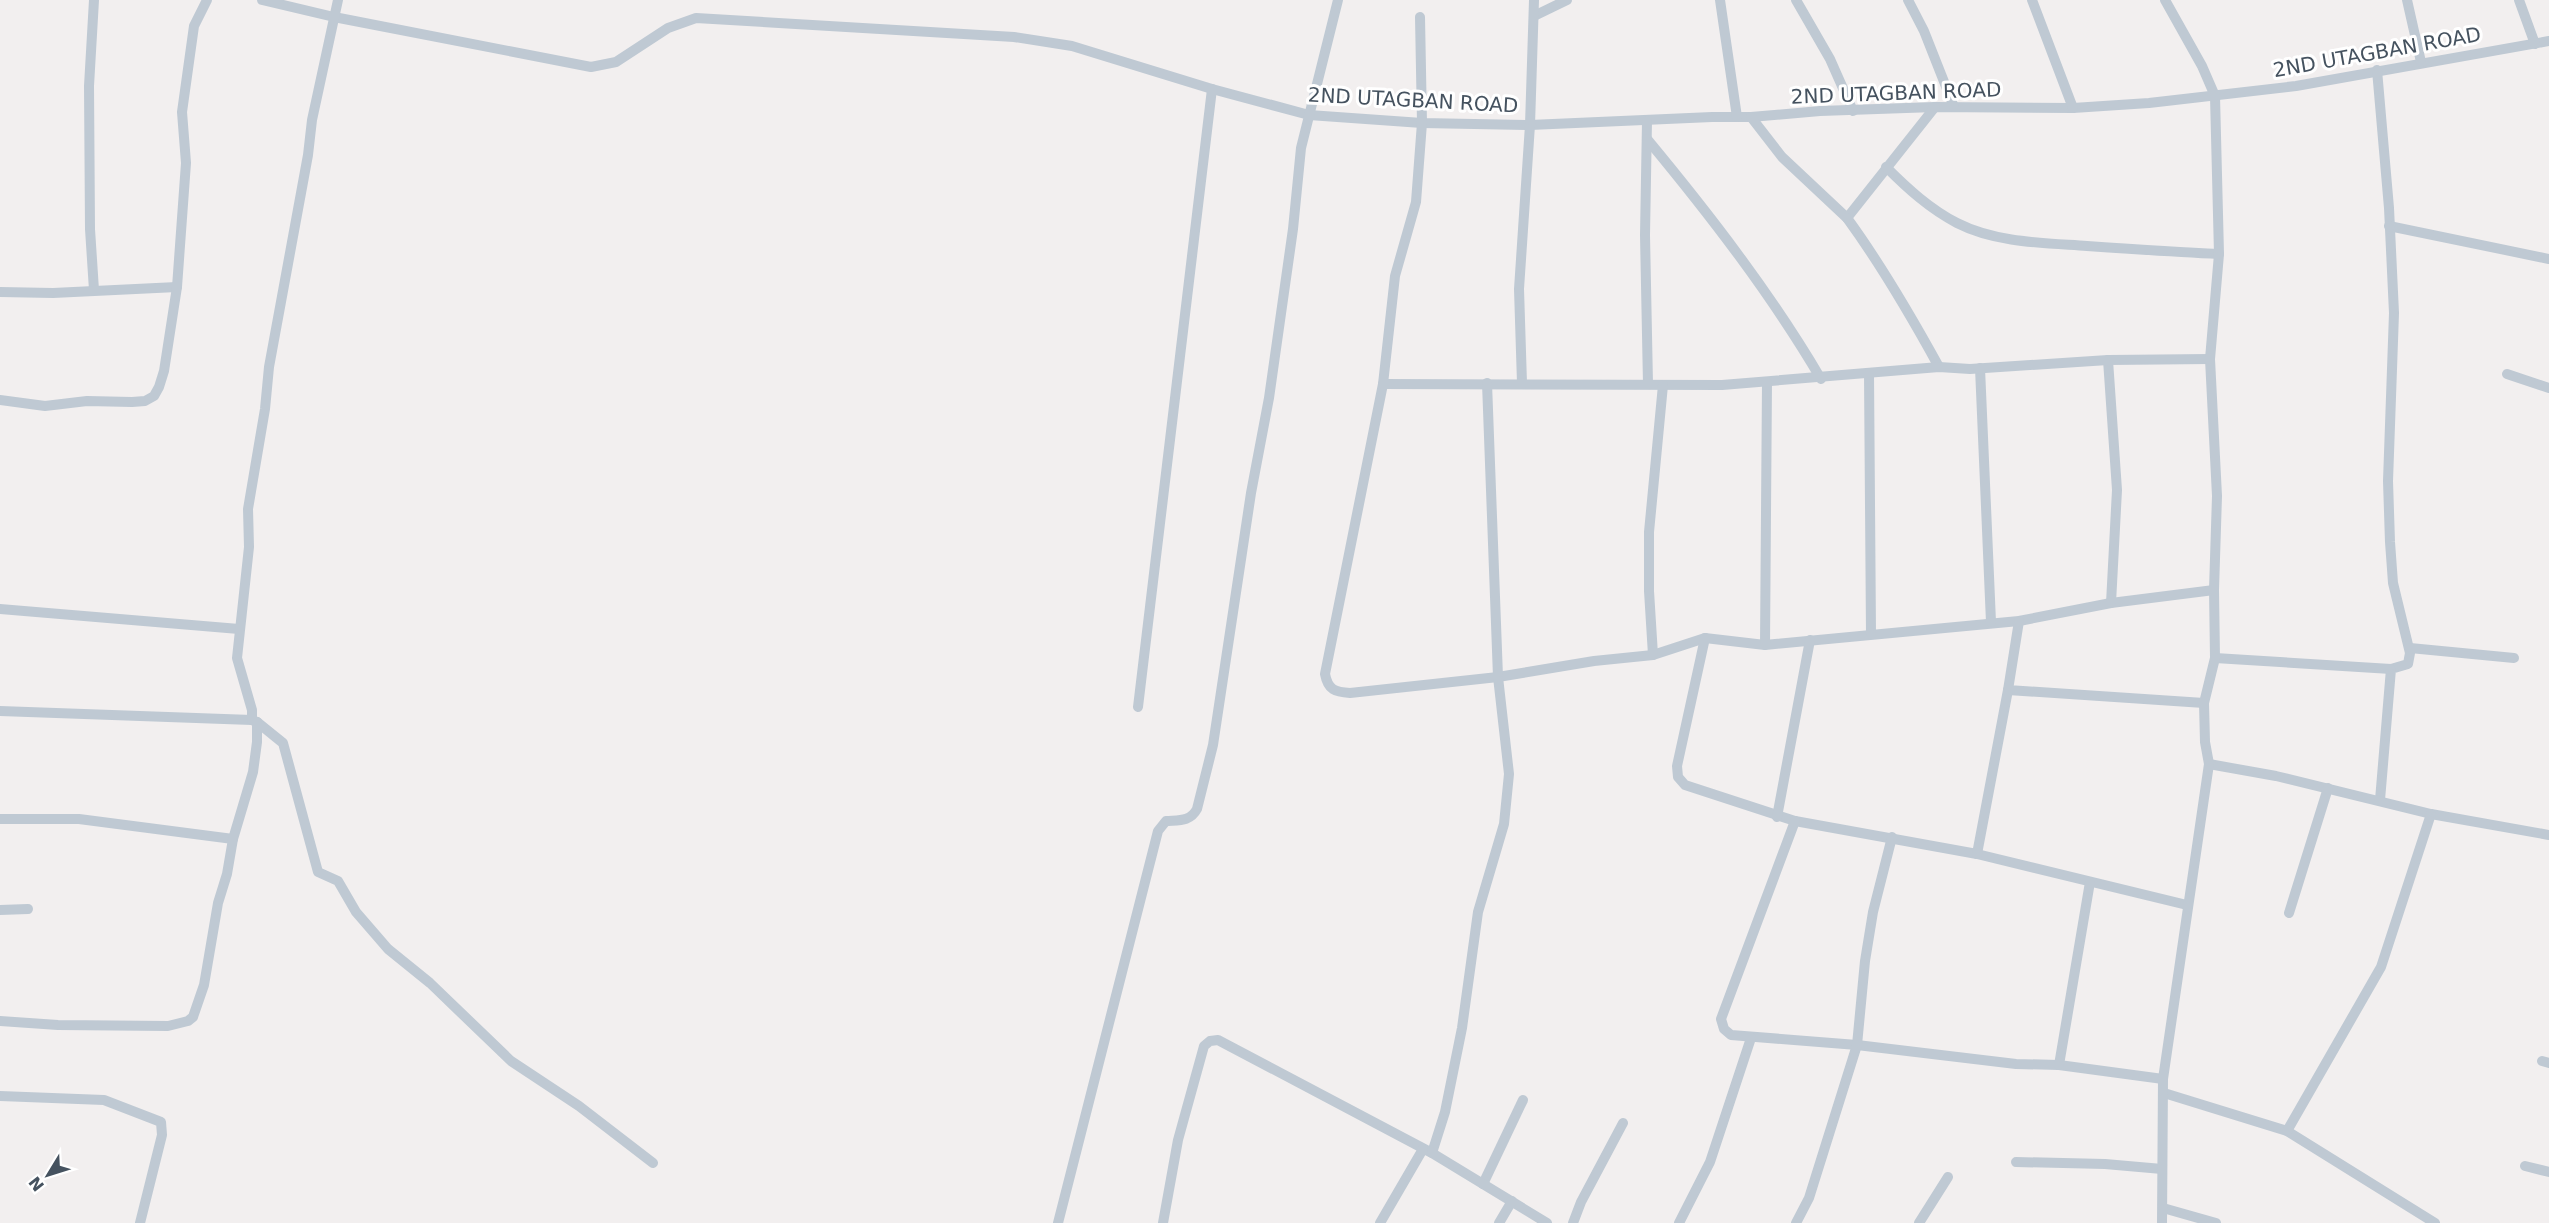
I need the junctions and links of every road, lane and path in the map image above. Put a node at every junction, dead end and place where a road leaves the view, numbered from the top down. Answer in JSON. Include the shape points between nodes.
{"nodes":[{"id":1,"x":94,"y":0,"type":"edge"},
{"id":2,"x":207,"y":0,"type":"edge"},
{"id":3,"x":262,"y":0,"type":"edge"},
{"id":4,"x":338,"y":0,"type":"edge"},
{"id":5,"x":1338,"y":0,"type":"edge"},
{"id":6,"x":1534,"y":0,"type":"edge"},
{"id":7,"x":1567,"y":0,"type":"edge"},
{"id":8,"x":1720,"y":0,"type":"edge"},
{"id":9,"x":1796,"y":0,"type":"edge"},
{"id":10,"x":1908,"y":0,"type":"edge"},
{"id":11,"x":2032,"y":0,"type":"edge"},
{"id":12,"x":2164,"y":0,"type":"edge"},
{"id":13,"x":2407,"y":0,"type":"edge"},
{"id":14,"x":2520,"y":0,"type":"edge"},
{"id":15,"x":1420,"y":16,"type":"dead end"},
{"id":16,"x":1534,"y":16,"type":"junction"},
{"id":17,"x":334,"y":17,"type":"junction"},
{"id":18,"x":2549,"y":41,"type":"edge"},
{"id":19,"x":2535,"y":44,"type":"junction"},
{"id":20,"x":2421,"y":62,"type":"junction"},
{"id":21,"x":2377,"y":70,"type":"junction"},
{"id":22,"x":1212,"y":89,"type":"junction"},
{"id":23,"x":2215,"y":96,"type":"junction"},
{"id":24,"x":1935,"y":107,"type":"junction"},
{"id":25,"x":1954,"y":107,"type":"junction"},
{"id":26,"x":2073,"y":108,"type":"junction"},
{"id":27,"x":1853,"y":111,"type":"junction"},
{"id":28,"x":1309,"y":115,"type":"junction"},
{"id":29,"x":1737,"y":117,"type":"junction"},
{"id":30,"x":1751,"y":117,"type":"junction"},
{"id":31,"x":1647,"y":121,"type":"junction"},
{"id":32,"x":1422,"y":123,"type":"junction"},
{"id":33,"x":1530,"y":125,"type":"junction"},
{"id":34,"x":1647,"y":139,"type":"junction"},
{"id":35,"x":1886,"y":167,"type":"junction"},
{"id":36,"x":1847,"y":218,"type":"junction"},
{"id":37,"x":2390,"y":225,"type":"junction"},
{"id":38,"x":2219,"y":254,"type":"junction"},
{"id":39,"x":2549,"y":259,"type":"edge"},
{"id":40,"x":177,"y":287,"type":"junction"},
{"id":41,"x":94,"y":290,"type":"junction"},
{"id":42,"x":0,"y":292,"type":"edge"},
{"id":43,"x":2210,"y":359,"type":"junction"},
{"id":44,"x":2108,"y":360,"type":"junction"},
{"id":45,"x":1939,"y":368,"type":"junction"},
{"id":46,"x":1980,"y":368,"type":"junction"},
{"id":47,"x":1869,"y":374,"type":"junction"},
{"id":48,"x":2507,"y":374,"type":"dead end"},
{"id":49,"x":1821,"y":379,"type":"junction"},
{"id":50,"x":1767,"y":382,"type":"junction"},
{"id":51,"x":1487,"y":383,"type":"junction"},
{"id":52,"x":1522,"y":383,"type":"junction"},
{"id":53,"x":1383,"y":384,"type":"junction"},
{"id":54,"x":1648,"y":384,"type":"junction"},
{"id":55,"x":1663,"y":385,"type":"junction"},
{"id":56,"x":2549,"y":388,"type":"edge"},
{"id":57,"x":0,"y":400,"type":"edge"},
{"id":58,"x":2214,"y":590,"type":"junction"},
{"id":59,"x":2111,"y":603,"type":"junction"},
{"id":60,"x":0,"y":609,"type":"edge"},
{"id":61,"x":2019,"y":621,"type":"junction"},
{"id":62,"x":1990,"y":622,"type":"junction"},
{"id":63,"x":239,"y":629,"type":"junction"},
{"id":64,"x":1871,"y":634,"type":"junction"},
{"id":65,"x":1705,"y":638,"type":"junction"},
{"id":66,"x":1810,"y":640,"type":"junction"},
{"id":67,"x":1765,"y":645,"type":"junction"},
{"id":68,"x":2410,"y":648,"type":"junction"},
{"id":69,"x":1653,"y":655,"type":"junction"},
{"id":70,"x":2215,"y":658,"type":"junction"},
{"id":71,"x":2514,"y":658,"type":"dead end"},
{"id":72,"x":2391,"y":669,"type":"junction"},
{"id":73,"x":1498,"y":677,"type":"junction"},
{"id":74,"x":2008,"y":690,"type":"junction"},
{"id":75,"x":2204,"y":703,"type":"junction"},
{"id":76,"x":1138,"y":707,"type":"dead end"},
{"id":77,"x":0,"y":711,"type":"edge"},
{"id":78,"x":254,"y":721,"type":"junction"},
{"id":79,"x":2209,"y":764,"type":"junction"},
{"id":80,"x":2328,"y":788,"type":"junction"},
{"id":81,"x":2380,"y":800,"type":"junction"},
{"id":82,"x":2432,"y":814,"type":"junction"},
{"id":83,"x":1777,"y":817,"type":"junction"},
{"id":84,"x":0,"y":819,"type":"edge"},
{"id":85,"x":1795,"y":821,"type":"junction"},
{"id":86,"x":2549,"y":835,"type":"edge"},
{"id":87,"x":1892,"y":837,"type":"junction"},
{"id":88,"x":233,"y":839,"type":"junction"},
{"id":89,"x":1977,"y":854,"type":"junction"},
{"id":90,"x":2090,"y":882,"type":"junction"},
{"id":91,"x":2187,"y":905,"type":"junction"},
{"id":92,"x":28,"y":909,"type":"dead end"},
{"id":93,"x":0,"y":910,"type":"edge"},
{"id":94,"x":2289,"y":913,"type":"dead end"},
{"id":95,"x":0,"y":1021,"type":"edge"},
{"id":96,"x":1751,"y":1038,"type":"junction"},
{"id":97,"x":1857,"y":1045,"type":"junction"},
{"id":98,"x":2059,"y":1065,"type":"junction"},
{"id":99,"x":2163,"y":1079,"type":"junction"},
{"id":100,"x":2164,"y":1093,"type":"junction"},
{"id":101,"x":0,"y":1096,"type":"edge"},
{"id":102,"x":1523,"y":1100,"type":"dead end"},
{"id":103,"x":1623,"y":1123,"type":"dead end"},
{"id":104,"x":2287,"y":1131,"type":"junction"},
{"id":105,"x":1427,"y":1151,"type":"junction"},
{"id":106,"x":653,"y":1162,"type":"dead end"},
{"id":107,"x":2016,"y":1162,"type":"dead end"},
{"id":108,"x":2525,"y":1166,"type":"dead end"},
{"id":109,"x":2162,"y":1169,"type":"junction"},
{"id":110,"x":2549,"y":1172,"type":"edge"},
{"id":111,"x":1948,"y":1177,"type":"dead end"},
{"id":112,"x":1483,"y":1184,"type":"junction"},
{"id":113,"x":1512,"y":1201,"type":"junction"},
{"id":114,"x":2163,"y":1208,"type":"junction"},
{"id":115,"x":140,"y":1223,"type":"edge"},
{"id":116,"x":1058,"y":1223,"type":"edge"},
{"id":117,"x":1163,"y":1223,"type":"edge"},
{"id":118,"x":1380,"y":1223,"type":"edge"},
{"id":119,"x":1499,"y":1223,"type":"edge"},
{"id":120,"x":1547,"y":1223,"type":"edge"},
{"id":121,"x":1574,"y":1223,"type":"edge"},
{"id":122,"x":1679,"y":1223,"type":"edge"},
{"id":123,"x":1796,"y":1223,"type":"edge"},
{"id":124,"x":1919,"y":1223,"type":"edge"},
{"id":125,"x":2162,"y":1223,"type":"edge"},
{"id":126,"x":2216,"y":1223,"type":"edge"},
{"id":127,"x":2435,"y":1223,"type":"edge"}],
"edges":[{"from":1,"to":41,"type":"street","via":[[89,86]]},
{"from":2,"to":40,"type":"street","via":[[194,26],[182,112],[186,163]]},
{"from":3,"to":17,"type":"street","name":"2ND UTAGBAN ROAD"},
{"from":4,"to":17,"type":"street"},
{"from":5,"to":28,"type":"street"},
{"from":6,"to":16,"type":"street"},
{"from":7,"to":16,"type":"street"},
{"from":8,"to":29,"type":"street"},
{"from":9,"to":27,"type":"street","via":[[1830,59]]},
{"from":10,"to":25,"type":"street"},
{"from":11,"to":26,"type":"street"},
{"from":12,"to":23,"type":"street"},
{"from":13,"to":20,"type":"street"},
{"from":14,"to":19,"type":"street"},
{"from":15,"to":32,"type":"street"},
{"from":16,"to":33,"type":"street"},
{"from":17,"to":22,"type":"street","name":"2ND UTAGBAN ROAD","via":[[591,67],[616,62],[668,28],[696,18],[1014,37],[1072,46]]},
{"from":17,"to":63,"type":"street","via":[[269,367],[248,509],[249,547]]},
{"from":18,"to":19,"type":"street","name":"2ND UTAGBAN ROAD"},
{"from":19,"to":20,"type":"street","name":"2ND UTAGBAN ROAD"},
{"from":20,"to":21,"type":"street","name":"2ND UTAGBAN ROAD"},
{"from":21,"to":23,"type":"street","name":"2ND UTAGBAN ROAD"},
{"from":21,"to":37,"type":"street"},
{"from":22,"to":28,"type":"street","name":"2ND UTAGBAN ROAD"},
{"from":22,"to":76,"type":"street"},
{"from":23,"to":26,"type":"street","name":"2ND UTAGBAN ROAD"},
{"from":23,"to":38,"type":"street"},
{"from":24,"to":25,"type":"street","name":"2ND UTAGBAN ROAD"},
{"from":24,"to":27,"type":"street","name":"2ND UTAGBAN ROAD"},
{"from":24,"to":35,"type":"street"},
{"from":25,"to":26,"type":"street","name":"2ND UTAGBAN ROAD"},
{"from":27,"to":30,"type":"street","name":"2ND UTAGBAN ROAD"},
{"from":28,"to":32,"type":"street","name":"2ND UTAGBAN ROAD"},
{"from":28,"to":116,"type":"street","via":[[1301,148],[1269,398],[1213,745],[1193,816],[1166,821],[1158,831]]},
{"from":29,"to":30,"type":"street","name":"2ND UTAGBAN ROAD"},
{"from":29,"to":31,"type":"street","name":"2ND UTAGBAN ROAD"},
{"from":30,"to":36,"type":"street","via":[[1782,157]]},
{"from":31,"to":33,"type":"street","name":"2ND UTAGBAN ROAD"},
{"from":31,"to":34,"type":"street"},
{"from":32,"to":33,"type":"street","name":"2ND UTAGBAN ROAD"},
{"from":32,"to":53,"type":"street","via":[[1416,202],[1395,276]]},
{"from":33,"to":52,"type":"street","via":[[1519,289]]},
{"from":34,"to":49,"type":"street","via":[[1769,297]]},
{"from":34,"to":54,"type":"street"},
{"from":35,"to":36,"type":"street"},
{"from":35,"to":38,"type":"street","via":[[1933,209],[1984,233],[2058,244]]},
{"from":36,"to":45,"type":"street","via":[[1904,303]]},
{"from":37,"to":39,"type":"street"},
{"from":37,"to":68,"type":"street","via":[[2394,313],[2388,482],[2390,542],[2393,583]]},
{"from":38,"to":43,"type":"street"},
{"from":40,"to":41,"type":"street"},
{"from":40,"to":57,"type":"street","via":[[164,371],[153,396],[145,401],[45,406]]},
{"from":41,"to":42,"type":"street"},
{"from":43,"to":44,"type":"street"},
{"from":43,"to":58,"type":"street","via":[[2217,496]]},
{"from":44,"to":46,"type":"street"},
{"from":44,"to":59,"type":"street","via":[[2117,490]]},
{"from":45,"to":46,"type":"street"},
{"from":45,"to":47,"type":"street"},
{"from":46,"to":62,"type":"street"},
{"from":47,"to":49,"type":"street"},
{"from":47,"to":64,"type":"street"},
{"from":48,"to":56,"type":"street"},
{"from":49,"to":50,"type":"street"},
{"from":50,"to":55,"type":"street"},
{"from":50,"to":67,"type":"street"},
{"from":51,"to":52,"type":"street"},
{"from":51,"to":53,"type":"street"},
{"from":51,"to":73,"type":"street"},
{"from":52,"to":54,"type":"street"},
{"from":53,"to":73,"type":"street","via":[[1325,674],[1327,685],[1335,692],[1350,693]]},
{"from":54,"to":55,"type":"street"},
{"from":55,"to":69,"type":"street","via":[[1649,532]]},
{"from":58,"to":59,"type":"street"},
{"from":58,"to":70,"type":"street"},
{"from":59,"to":61,"type":"street"},
{"from":60,"to":63,"type":"street"},
{"from":61,"to":62,"type":"street"},
{"from":61,"to":74,"type":"street"},
{"from":62,"to":64,"type":"street"},
{"from":63,"to":78,"type":"street","via":[[237,658]]},
{"from":64,"to":66,"type":"street"},
{"from":65,"to":67,"type":"street"},
{"from":65,"to":69,"type":"street"},
{"from":65,"to":83,"type":"street","via":[[1677,766],[1678,777],[1685,785]]},
{"from":66,"to":67,"type":"street"},
{"from":66,"to":83,"type":"street"},
{"from":68,"to":71,"type":"street"},
{"from":68,"to":72,"type":"street","via":[[2408,664]]},
{"from":69,"to":73,"type":"street"},
{"from":70,"to":72,"type":"street"},
{"from":70,"to":75,"type":"street"},
{"from":72,"to":81,"type":"street"},
{"from":73,"to":105,"type":"street","via":[[1509,774],[1504,824],[1478,912],[1462,1028],[1445,1112]]},
{"from":74,"to":75,"type":"street"},
{"from":74,"to":89,"type":"street"},
{"from":75,"to":79,"type":"street"},
{"from":77,"to":78,"type":"street"},
{"from":78,"to":88,"type":"street","via":[[257,742],[253,772]]},
{"from":78,"to":106,"type":"street","via":[[283,744],[318,872],[338,881],[368,928],[511,1061]]},
{"from":79,"to":80,"type":"street"},
{"from":79,"to":91,"type":"street"},
{"from":80,"to":81,"type":"street"},
{"from":80,"to":94,"type":"street"},
{"from":81,"to":82,"type":"street"},
{"from":82,"to":86,"type":"street"},
{"from":82,"to":104,"type":"street","via":[[2381,966]]},
{"from":83,"to":85,"type":"street"},
{"from":84,"to":88,"type":"street","via":[[79,819]]},
{"from":85,"to":87,"type":"street"},
{"from":85,"to":96,"type":"street","via":[[1721,1019],[1731,1035]]},
{"from":87,"to":89,"type":"street"},
{"from":87,"to":97,"type":"street","via":[[1873,912]]},
{"from":88,"to":95,"type":"street","via":[[204,985],[188,1021],[168,1026]]},
{"from":89,"to":90,"type":"street"},
{"from":90,"to":91,"type":"street"},
{"from":90,"to":98,"type":"street"},
{"from":91,"to":99,"type":"street"},
{"from":92,"to":93,"type":"street"},
{"from":96,"to":97,"type":"street"},
{"from":96,"to":122,"type":"street","via":[[1710,1162]]},
{"from":97,"to":98,"type":"street","via":[[2016,1064]]},
{"from":97,"to":123,"type":"street","via":[[1809,1198]]},
{"from":98,"to":99,"type":"street"},
{"from":99,"to":100,"type":"street"},
{"from":100,"to":104,"type":"street"},
{"from":100,"to":109,"type":"street"},
{"from":101,"to":115,"type":"street","via":[[104,1100],[161,1122],[162,1135]]},
{"from":102,"to":112,"type":"street"},
{"from":103,"to":121,"type":"street"},
{"from":104,"to":127,"type":"street"},
{"from":105,"to":112,"type":"street"},
{"from":105,"to":117,"type":"street","via":[[1229,1045],[1210,1041],[1204,1046],[1178,1140]]},
{"from":105,"to":118,"type":"street"},
{"from":107,"to":109,"type":"street"},
{"from":108,"to":110,"type":"street"},
{"from":109,"to":114,"type":"street"},
{"from":111,"to":124,"type":"street"},
{"from":112,"to":113,"type":"street"},
{"from":113,"to":119,"type":"street"},
{"from":113,"to":120,"type":"street"},
{"from":114,"to":125,"type":"street"},
{"from":114,"to":126,"type":"street"}]}
